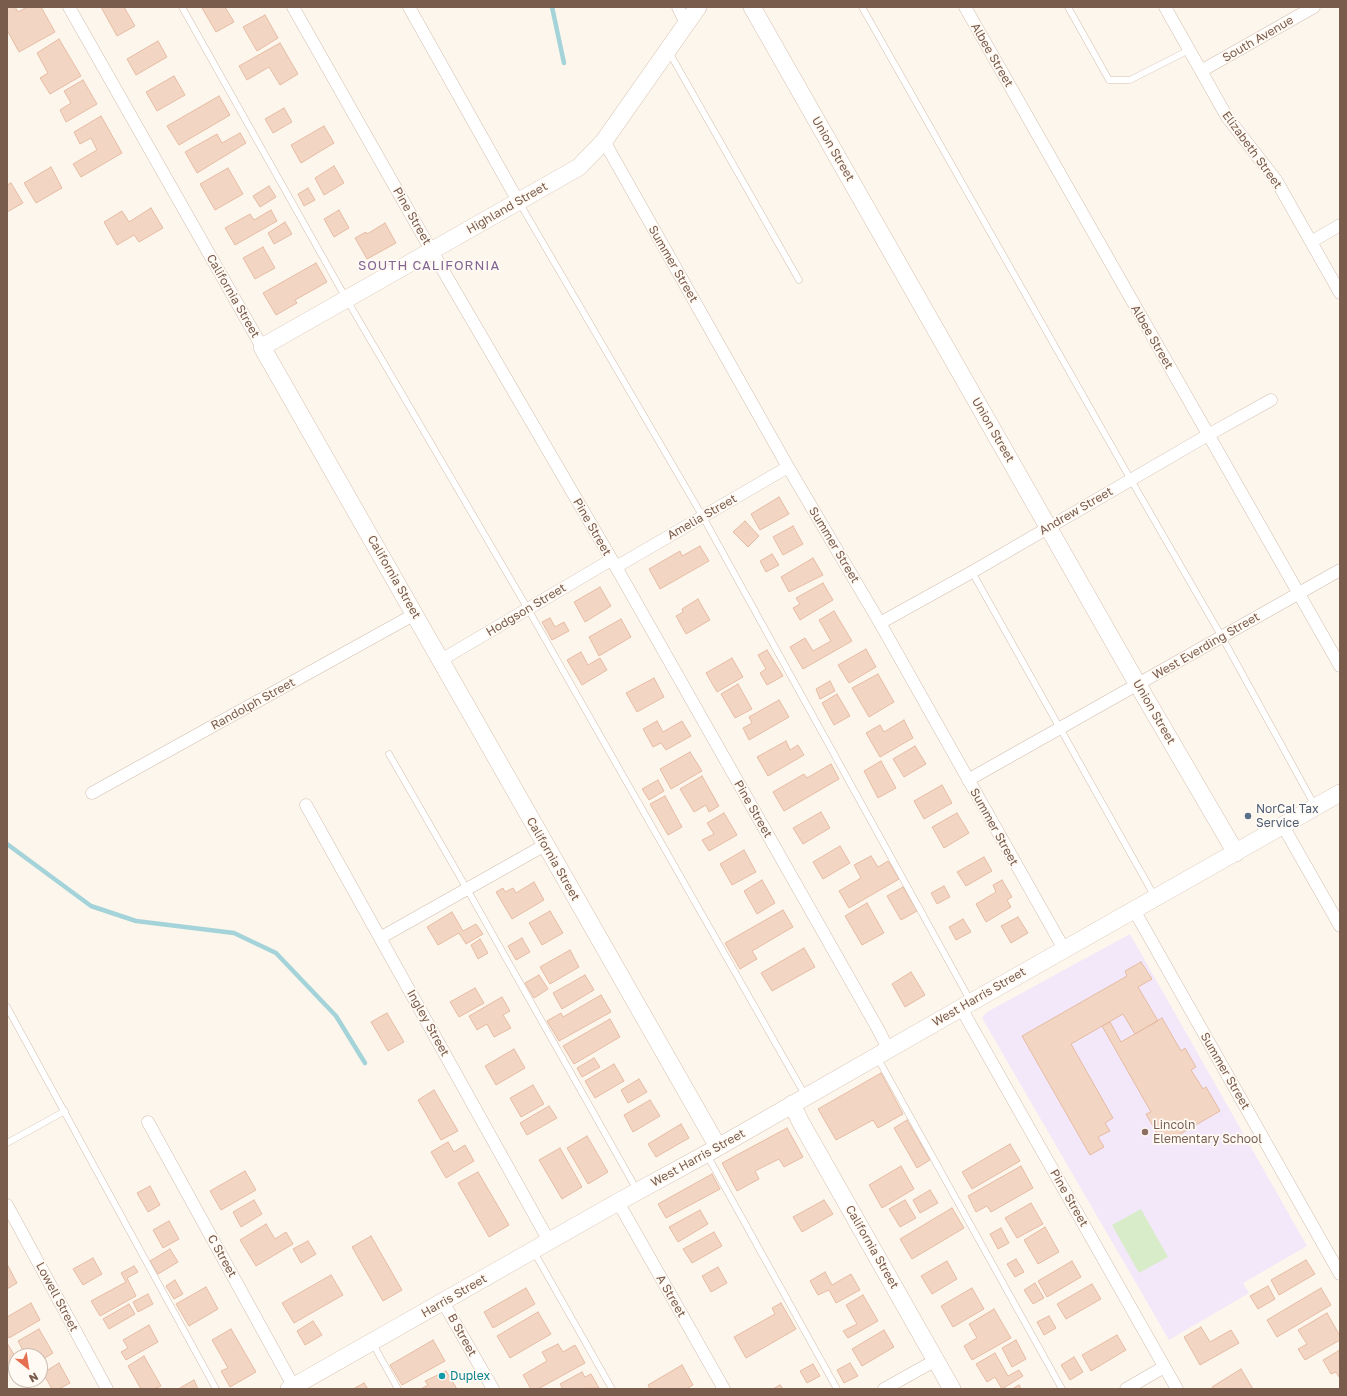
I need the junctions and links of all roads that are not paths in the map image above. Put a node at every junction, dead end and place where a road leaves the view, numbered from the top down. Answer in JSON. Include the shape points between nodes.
{"nodes":[{"id":1,"x":69,"y":7,"type":"edge"},
{"id":2,"x":182,"y":7,"type":"edge"},
{"id":3,"x":293,"y":7,"type":"edge"},
{"id":4,"x":409,"y":7,"type":"edge"},
{"id":5,"x":678,"y":7,"type":"edge"},
{"id":6,"x":698,"y":7,"type":"edge"},
{"id":7,"x":752,"y":7,"type":"edge"},
{"id":8,"x":862,"y":7,"type":"edge"},
{"id":9,"x":965,"y":7,"type":"edge"},
{"id":10,"x":1068,"y":7,"type":"edge"},
{"id":11,"x":1165,"y":7,"type":"edge"},
{"id":12,"x":1314,"y":7,"type":"edge"},
{"id":13,"x":686,"y":24,"type":"junction"},
{"id":14,"x":668,"y":50,"type":"junction"},
{"id":15,"x":1189,"y":50,"type":"junction"},
{"id":16,"x":1201,"y":71,"type":"junction"},
{"id":17,"x":604,"y":141,"type":"junction"},
{"id":18,"x":518,"y":201,"type":"junction"},
{"id":19,"x":1340,"y":225,"type":"edge"},
{"id":20,"x":1311,"y":242,"type":"junction"},
{"id":21,"x":433,"y":251,"type":"junction"},
{"id":22,"x":799,"y":280,"type":"dead end"},
{"id":23,"x":1340,"y":293,"type":"edge"},
{"id":24,"x":347,"y":300,"type":"junction"},
{"id":25,"x":262,"y":347,"type":"junction"},
{"id":26,"x":1272,"y":400,"type":"dead end"},
{"id":27,"x":1208,"y":435,"type":"junction"},
{"id":28,"x":788,"y":467,"type":"junction"},
{"id":29,"x":1130,"y":480,"type":"junction"},
{"id":30,"x":703,"y":517,"type":"junction"},
{"id":31,"x":1049,"y":527,"type":"junction"},
{"id":32,"x":614,"y":563,"type":"junction"},
{"id":33,"x":1340,"y":570,"type":"edge"},
{"id":34,"x":972,"y":572,"type":"junction"},
{"id":35,"x":1299,"y":593,"type":"junction"},
{"id":36,"x":528,"y":609,"type":"junction"},
{"id":37,"x":415,"y":614,"type":"junction"},
{"id":38,"x":880,"y":623,"type":"junction"},
{"id":39,"x":1222,"y":637,"type":"junction"},
{"id":40,"x":441,"y":660,"type":"junction"},
{"id":41,"x":1340,"y":666,"type":"edge"},
{"id":42,"x":1138,"y":685,"type":"junction"},
{"id":43,"x":1060,"y":728,"type":"junction"},
{"id":44,"x":389,"y":754,"type":"dead end"},
{"id":45,"x":968,"y":780,"type":"junction"},
{"id":46,"x":92,"y":793,"type":"dead end"},
{"id":47,"x":1340,"y":794,"type":"edge"},
{"id":48,"x":306,"y":805,"type":"dead end"},
{"id":49,"x":1316,"y":807,"type":"junction"},
{"id":50,"x":1283,"y":826,"type":"junction"},
{"id":51,"x":545,"y":845,"type":"junction"},
{"id":52,"x":1236,"y":852,"type":"junction"},
{"id":53,"x":467,"y":889,"type":"junction"},
{"id":54,"x":1156,"y":898,"type":"junction"},
{"id":55,"x":1134,"y":910,"type":"junction"},
{"id":56,"x":1340,"y":926,"type":"edge"},
{"id":57,"x":380,"y":938,"type":"junction"},
{"id":58,"x":1064,"y":949,"type":"junction"},
{"id":59,"x":966,"y":1005,"type":"junction"},
{"id":60,"x":7,"y":1007,"type":"edge"},
{"id":61,"x":882,"y":1053,"type":"junction"},
{"id":62,"x":799,"y":1100,"type":"junction"},
{"id":63,"x":65,"y":1111,"type":"junction"},
{"id":64,"x":148,"y":1122,"type":"dead end"},
{"id":65,"x":7,"y":1143,"type":"edge"},
{"id":66,"x":712,"y":1150,"type":"junction"},
{"id":67,"x":638,"y":1192,"type":"junction"},
{"id":68,"x":618,"y":1202,"type":"junction"},
{"id":69,"x":7,"y":1205,"type":"edge"},
{"id":70,"x":550,"y":1241,"type":"junction"},
{"id":71,"x":533,"y":1250,"type":"junction"},
{"id":72,"x":1340,"y":1274,"type":"edge"},
{"id":73,"x":444,"y":1302,"type":"junction"},
{"id":74,"x":372,"y":1342,"type":"junction"},
{"id":75,"x":936,"y":1360,"type":"junction"},
{"id":76,"x":1164,"y":1367,"type":"junction"},
{"id":77,"x":292,"y":1388,"type":"edge"},
{"id":78,"x":107,"y":1389,"type":"edge"},
{"id":79,"x":216,"y":1389,"type":"edge"},
{"id":80,"x":398,"y":1389,"type":"edge"},
{"id":81,"x":493,"y":1389,"type":"edge"},
{"id":82,"x":612,"y":1389,"type":"edge"},
{"id":83,"x":724,"y":1389,"type":"edge"},
{"id":84,"x":837,"y":1389,"type":"edge"},
{"id":85,"x":884,"y":1389,"type":"edge"},
{"id":86,"x":952,"y":1389,"type":"edge"},
{"id":87,"x":1062,"y":1389,"type":"edge"},
{"id":88,"x":1126,"y":1389,"type":"edge"},
{"id":89,"x":1177,"y":1389,"type":"edge"}],
"edges":[{"from":1,"to":25,"type":"street","name":"California Street"},
{"from":2,"to":24,"type":"lane"},
{"from":3,"to":21,"type":"street","name":"Pine Street"},
{"from":4,"to":18,"type":"street"},
{"from":5,"to":13,"type":"street"},
{"from":6,"to":13,"type":"street","name":"Highland Street"},
{"from":7,"to":31,"type":"street","name":"Union Street"},
{"from":8,"to":29,"type":"lane"},
{"from":9,"to":27,"type":"street","name":"Albee Street"},
{"from":10,"to":15,"type":"lane","via":[[1109,80],[1130,80]]},
{"from":11,"to":15,"type":"street","name":"Elizabeth Street"},
{"from":12,"to":16,"type":"street","name":"South Avenue"},
{"from":13,"to":14,"type":"street","name":"Highland Street"},
{"from":14,"to":17,"type":"street","name":"Highland Street"},
{"from":14,"to":22,"type":"lane"},
{"from":15,"to":16,"type":"street","name":"Elizabeth Street"},
{"from":16,"to":20,"type":"street","name":"Elizabeth Street","via":[[1227,117],[1276,180]]},
{"from":17,"to":18,"type":"street","name":"Highland Street","via":[[579,168]]},
{"from":17,"to":28,"type":"street","name":"Summer Street"},
{"from":18,"to":21,"type":"street","name":"Highland Street"},
{"from":18,"to":30,"type":"lane"},
{"from":19,"to":20,"type":"street"},
{"from":20,"to":23,"type":"street","name":"Elizabeth Street"},
{"from":21,"to":24,"type":"street","name":"Highland Street"},
{"from":21,"to":32,"type":"street","name":"Pine Street"},
{"from":24,"to":25,"type":"street","name":"Highland Street"},
{"from":24,"to":36,"type":"lane"},
{"from":25,"to":37,"type":"street","name":"California Street"},
{"from":26,"to":27,"type":"street","name":"Andrew Street"},
{"from":27,"to":29,"type":"street","name":"Andrew Street"},
{"from":27,"to":35,"type":"street","name":"Albee Street"},
{"from":28,"to":30,"type":"street","name":"Amelia Street"},
{"from":28,"to":38,"type":"street","name":"Summer Street"},
{"from":29,"to":31,"type":"street","name":"Andrew Street"},
{"from":29,"to":39,"type":"lane"},
{"from":30,"to":32,"type":"street","name":"Amelia Street"},
{"from":30,"to":59,"type":"lane"},
{"from":31,"to":34,"type":"street","name":"Andrew Street"},
{"from":31,"to":42,"type":"street","name":"Union Street"},
{"from":32,"to":36,"type":"street","name":"Hodgson Street"},
{"from":32,"to":61,"type":"street","name":"Pine Street","via":[[878,1029]]},
{"from":33,"to":35,"type":"street","name":"West Everding Street"},
{"from":34,"to":38,"type":"street","name":"Andrew Street"},
{"from":34,"to":43,"type":"lane"},
{"from":35,"to":39,"type":"street","name":"West Everding Street"},
{"from":35,"to":41,"type":"street","name":"Albee Street"},
{"from":36,"to":40,"type":"street","name":"Hodgson Street"},
{"from":36,"to":62,"type":"lane"},
{"from":37,"to":40,"type":"street","name":"California Street"},
{"from":37,"to":46,"type":"street","name":"Randolph Street"},
{"from":38,"to":45,"type":"street","name":"Summer Street"},
{"from":39,"to":42,"type":"street","name":"West Everding Street"},
{"from":39,"to":49,"type":"lane"},
{"from":40,"to":51,"type":"street","name":"California Street"},
{"from":42,"to":43,"type":"street","name":"West Everding Street"},
{"from":42,"to":52,"type":"street","name":"Union Street"},
{"from":43,"to":45,"type":"street","name":"West Everding Street"},
{"from":43,"to":54,"type":"lane"},
{"from":44,"to":53,"type":"lane"},
{"from":45,"to":58,"type":"street","name":"Summer Street"},
{"from":47,"to":49,"type":"street","name":"West Harris Street"},
{"from":48,"to":57,"type":"street","name":"Ingley Street"},
{"from":49,"to":50,"type":"street","name":"West Harris Street"},
{"from":50,"to":52,"type":"street","name":"West Harris Street"},
{"from":50,"to":56,"type":"street"},
{"from":51,"to":53,"type":"street"},
{"from":51,"to":66,"type":"street","name":"California Street"},
{"from":52,"to":54,"type":"street","name":"West Harris Street"},
{"from":53,"to":57,"type":"street"},
{"from":53,"to":67,"type":"lane"},
{"from":54,"to":55,"type":"street","name":"West Harris Street"},
{"from":55,"to":58,"type":"street","name":"West Harris Street"},
{"from":55,"to":72,"type":"street","name":"Summer Street"},
{"from":57,"to":70,"type":"street","name":"Ingley Street"},
{"from":58,"to":59,"type":"street","name":"West Harris Street"},
{"from":59,"to":61,"type":"street","name":"West Harris Street"},
{"from":59,"to":76,"type":"street","name":"Pine Street"},
{"from":60,"to":63,"type":"lane"},
{"from":61,"to":62,"type":"street","name":"West Harris Street"},
{"from":61,"to":87,"type":"lane"},
{"from":62,"to":66,"type":"street","name":"West Harris Street"},
{"from":62,"to":75,"type":"street","name":"California Street","via":[[800,1121]]},
{"from":63,"to":65,"type":"lane"},
{"from":63,"to":79,"type":"lane"},
{"from":64,"to":77,"type":"street","name":"C Street"},
{"from":66,"to":67,"type":"street","name":"West Harris Street"},
{"from":66,"to":84,"type":"lane"},
{"from":67,"to":68,"type":"street","name":"West Harris Street"},
{"from":68,"to":70,"type":"street","name":"Harris Street"},
{"from":68,"to":83,"type":"street","name":"A Street"},
{"from":69,"to":78,"type":"street","name":"Lowell Street"},
{"from":70,"to":71,"type":"street","name":"Harris Street"},
{"from":71,"to":73,"type":"street","name":"Harris Street"},
{"from":71,"to":82,"type":"lane"},
{"from":73,"to":74,"type":"street","name":"Harris Street"},
{"from":73,"to":81,"type":"street","name":"B Street"},
{"from":74,"to":77,"type":"street","name":"Harris Street"},
{"from":74,"to":80,"type":"lane"},
{"from":75,"to":85,"type":"street"},
{"from":75,"to":86,"type":"street","name":"California Street"},
{"from":76,"to":88,"type":"street"},
{"from":76,"to":89,"type":"street","name":"Pine Street"}]}
